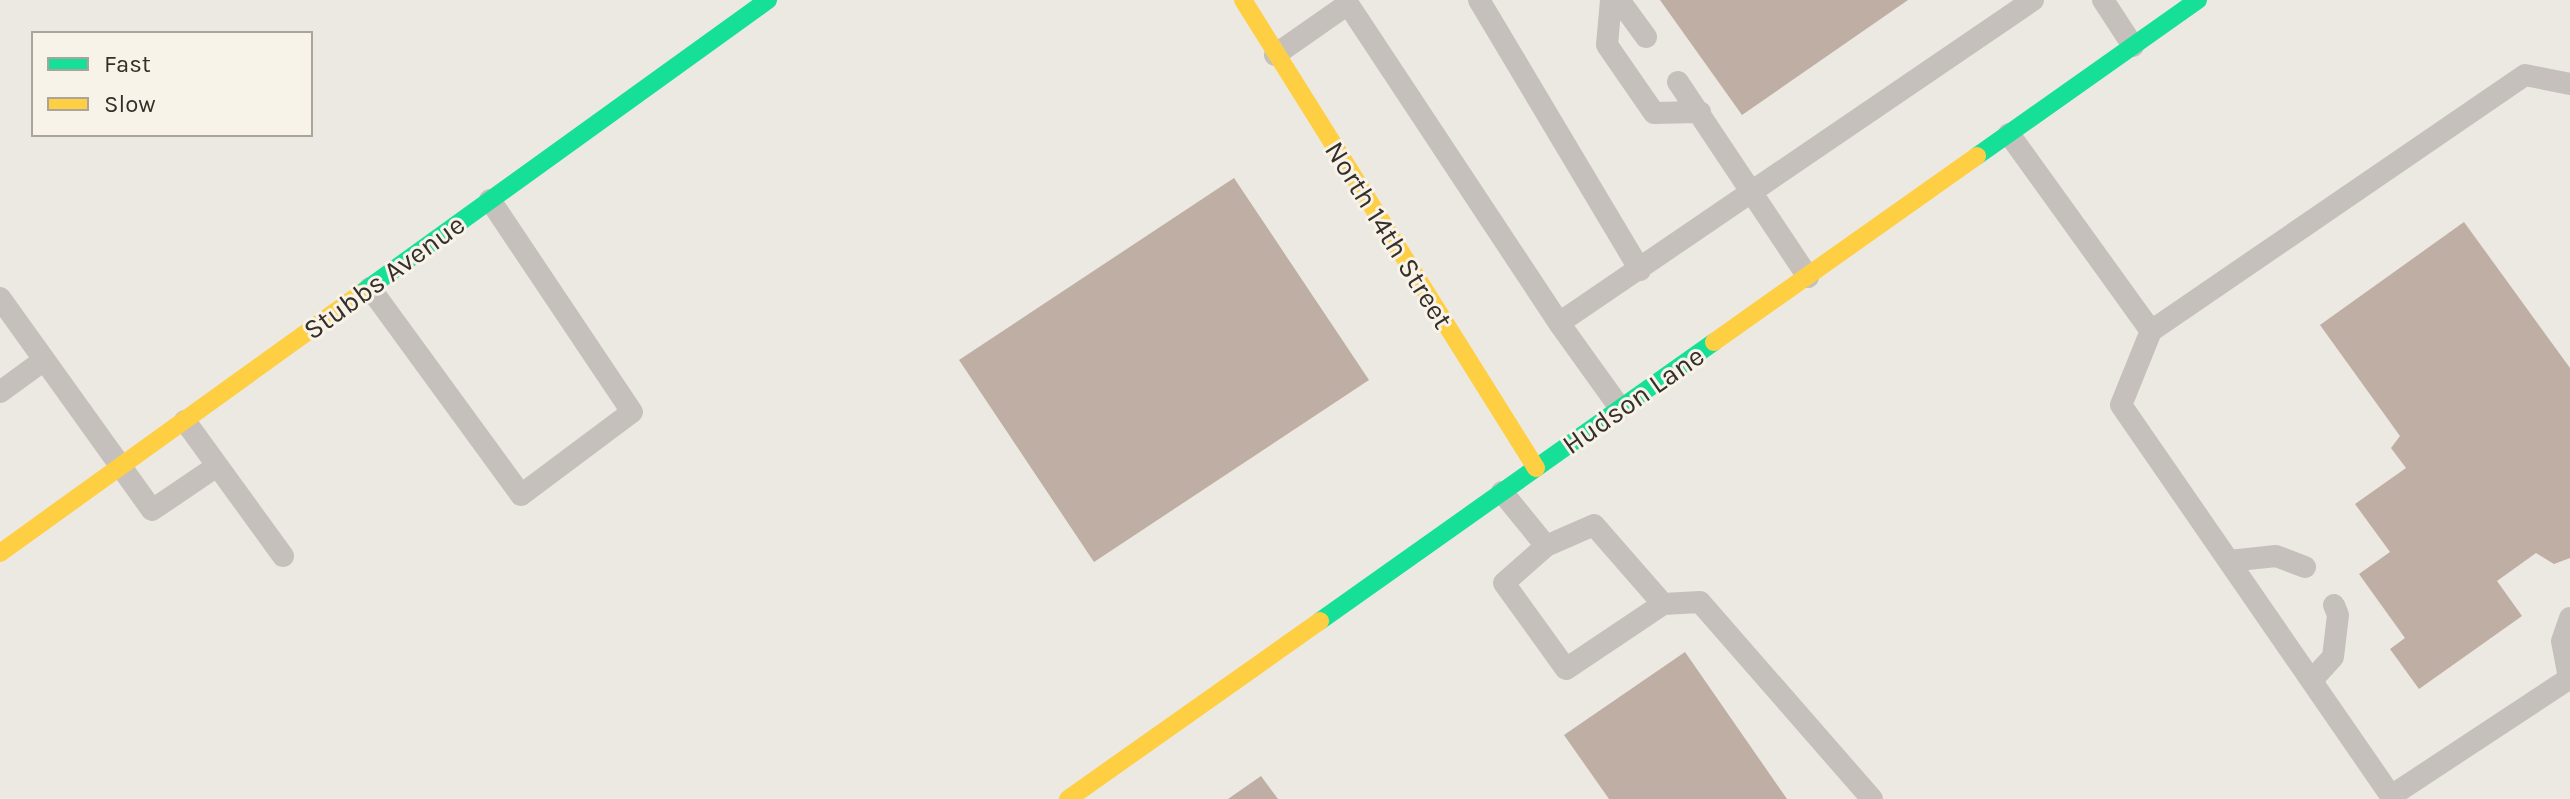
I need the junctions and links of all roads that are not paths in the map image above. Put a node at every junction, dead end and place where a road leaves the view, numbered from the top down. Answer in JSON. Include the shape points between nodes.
{"nodes":[{"id":1,"x":768,"y":0,"type":"edge"},
{"id":2,"x":1243,"y":0,"type":"edge"},
{"id":3,"x":1479,"y":0,"type":"edge"},
{"id":4,"x":1611,"y":0,"type":"edge"},
{"id":5,"x":1619,"y":0,"type":"edge"},
{"id":6,"x":2033,"y":0,"type":"edge"},
{"id":7,"x":2103,"y":0,"type":"edge"},
{"id":8,"x":2198,"y":0,"type":"edge"},
{"id":9,"x":1350,"y":2,"type":"edge"},
{"id":10,"x":1646,"y":37,"type":"dead end"},
{"id":11,"x":2133,"y":46,"type":"junction"},
{"id":12,"x":1275,"y":55,"type":"junction"},
{"id":13,"x":1678,"y":82,"type":"dead end"},
{"id":14,"x":2570,"y":84,"type":"edge"},
{"id":15,"x":1700,"y":112,"type":"junction"},
{"id":16,"x":2009,"y":134,"type":"junction"},
{"id":17,"x":1753,"y":193,"type":"junction"},
{"id":18,"x":490,"y":200,"type":"junction"},
{"id":19,"x":1640,"y":270,"type":"junction"},
{"id":20,"x":1808,"y":277,"type":"junction"},
{"id":21,"x":370,"y":288,"type":"junction"},
{"id":22,"x":0,"y":298,"type":"edge"},
{"id":23,"x":1559,"y":323,"type":"junction"},
{"id":24,"x":2151,"y":331,"type":"junction"},
{"id":25,"x":44,"y":360,"type":"junction"},
{"id":26,"x":0,"y":392,"type":"edge"},
{"id":27,"x":1620,"y":408,"type":"junction"},
{"id":28,"x":185,"y":421,"type":"junction"},
{"id":29,"x":217,"y":466,"type":"junction"},
{"id":30,"x":120,"y":467,"type":"junction"},
{"id":31,"x":1536,"y":468,"type":"junction"},
{"id":32,"x":1502,"y":492,"type":"junction"},
{"id":33,"x":1546,"y":546,"type":"junction"},
{"id":34,"x":0,"y":553,"type":"edge"},
{"id":35,"x":283,"y":556,"type":"dead end"},
{"id":36,"x":2229,"y":561,"type":"junction"},
{"id":37,"x":2305,"y":567,"type":"dead end"},
{"id":38,"x":1663,"y":604,"type":"junction"},
{"id":39,"x":2334,"y":605,"type":"dead end"},
{"id":40,"x":2570,"y":618,"type":"edge"},
{"id":41,"x":2570,"y":678,"type":"edge"},
{"id":42,"x":2312,"y":680,"type":"junction"},
{"id":43,"x":2392,"y":798,"type":"edge"},
{"id":44,"x":1068,"y":799,"type":"edge"},
{"id":45,"x":1872,"y":799,"type":"edge"}],
"edges":[{"from":1,"to":18,"type":"street","name":"Stubbs Avenue"},
{"from":2,"to":12,"type":"street","name":"North 14th Street"},
{"from":3,"to":19,"type":"lane"},
{"from":4,"to":15,"type":"lane","via":[[1607,45],[1654,113]]},
{"from":5,"to":10,"type":"lane"},
{"from":6,"to":17,"type":"lane"},
{"from":7,"to":11,"type":"lane"},
{"from":8,"to":11,"type":"street","name":"Hudson Lane"},
{"from":9,"to":12,"type":"lane"},
{"from":9,"to":23,"type":"lane"},
{"from":11,"to":16,"type":"street","name":"Hudson Lane"},
{"from":12,"to":31,"type":"street","name":"North 14th Street"},
{"from":13,"to":15,"type":"lane"},
{"from":14,"to":24,"type":"lane","via":[[2525,75]]},
{"from":15,"to":17,"type":"lane"},
{"from":16,"to":20,"type":"street","name":"Hudson Lane"},
{"from":16,"to":24,"type":"lane"},
{"from":17,"to":19,"type":"lane"},
{"from":17,"to":20,"type":"lane"},
{"from":18,"to":21,"type":"street","name":"Stubbs Avenue"},
{"from":18,"to":21,"type":"lane","via":[[632,412],[521,495]]},
{"from":19,"to":23,"type":"lane"},
{"from":20,"to":27,"type":"street","name":"Hudson Lane"},
{"from":21,"to":28,"type":"street","name":"Stubbs Avenue"},
{"from":22,"to":25,"type":"lane"},
{"from":23,"to":27,"type":"lane"},
{"from":24,"to":36,"type":"lane","via":[[2121,405]]},
{"from":25,"to":26,"type":"lane"},
{"from":25,"to":30,"type":"lane"},
{"from":27,"to":31,"type":"street","name":"Hudson Lane"},
{"from":28,"to":29,"type":"lane"},
{"from":28,"to":30,"type":"street","name":"Stubbs Avenue"},
{"from":29,"to":30,"type":"lane","via":[[152,510]]},
{"from":29,"to":35,"type":"lane"},
{"from":30,"to":34,"type":"street","name":"Stubbs Avenue"},
{"from":31,"to":32,"type":"street","name":"Hudson Lane"},
{"from":32,"to":33,"type":"lane"},
{"from":32,"to":44,"type":"street","name":"Hudson Lane"},
{"from":33,"to":38,"type":"lane","via":[[1594,525]]},
{"from":33,"to":38,"type":"lane","via":[[1504,583],[1566,669]]},
{"from":36,"to":37,"type":"lane","via":[[2276,556]]},
{"from":36,"to":42,"type":"lane"},
{"from":38,"to":45,"type":"lane","via":[[1700,602]]},
{"from":39,"to":42,"type":"lane","via":[[2338,615],[2333,657]]},
{"from":40,"to":41,"type":"lane","via":[[2562,641]]},
{"from":41,"to":43,"type":"lane"},
{"from":42,"to":43,"type":"lane"}]}
